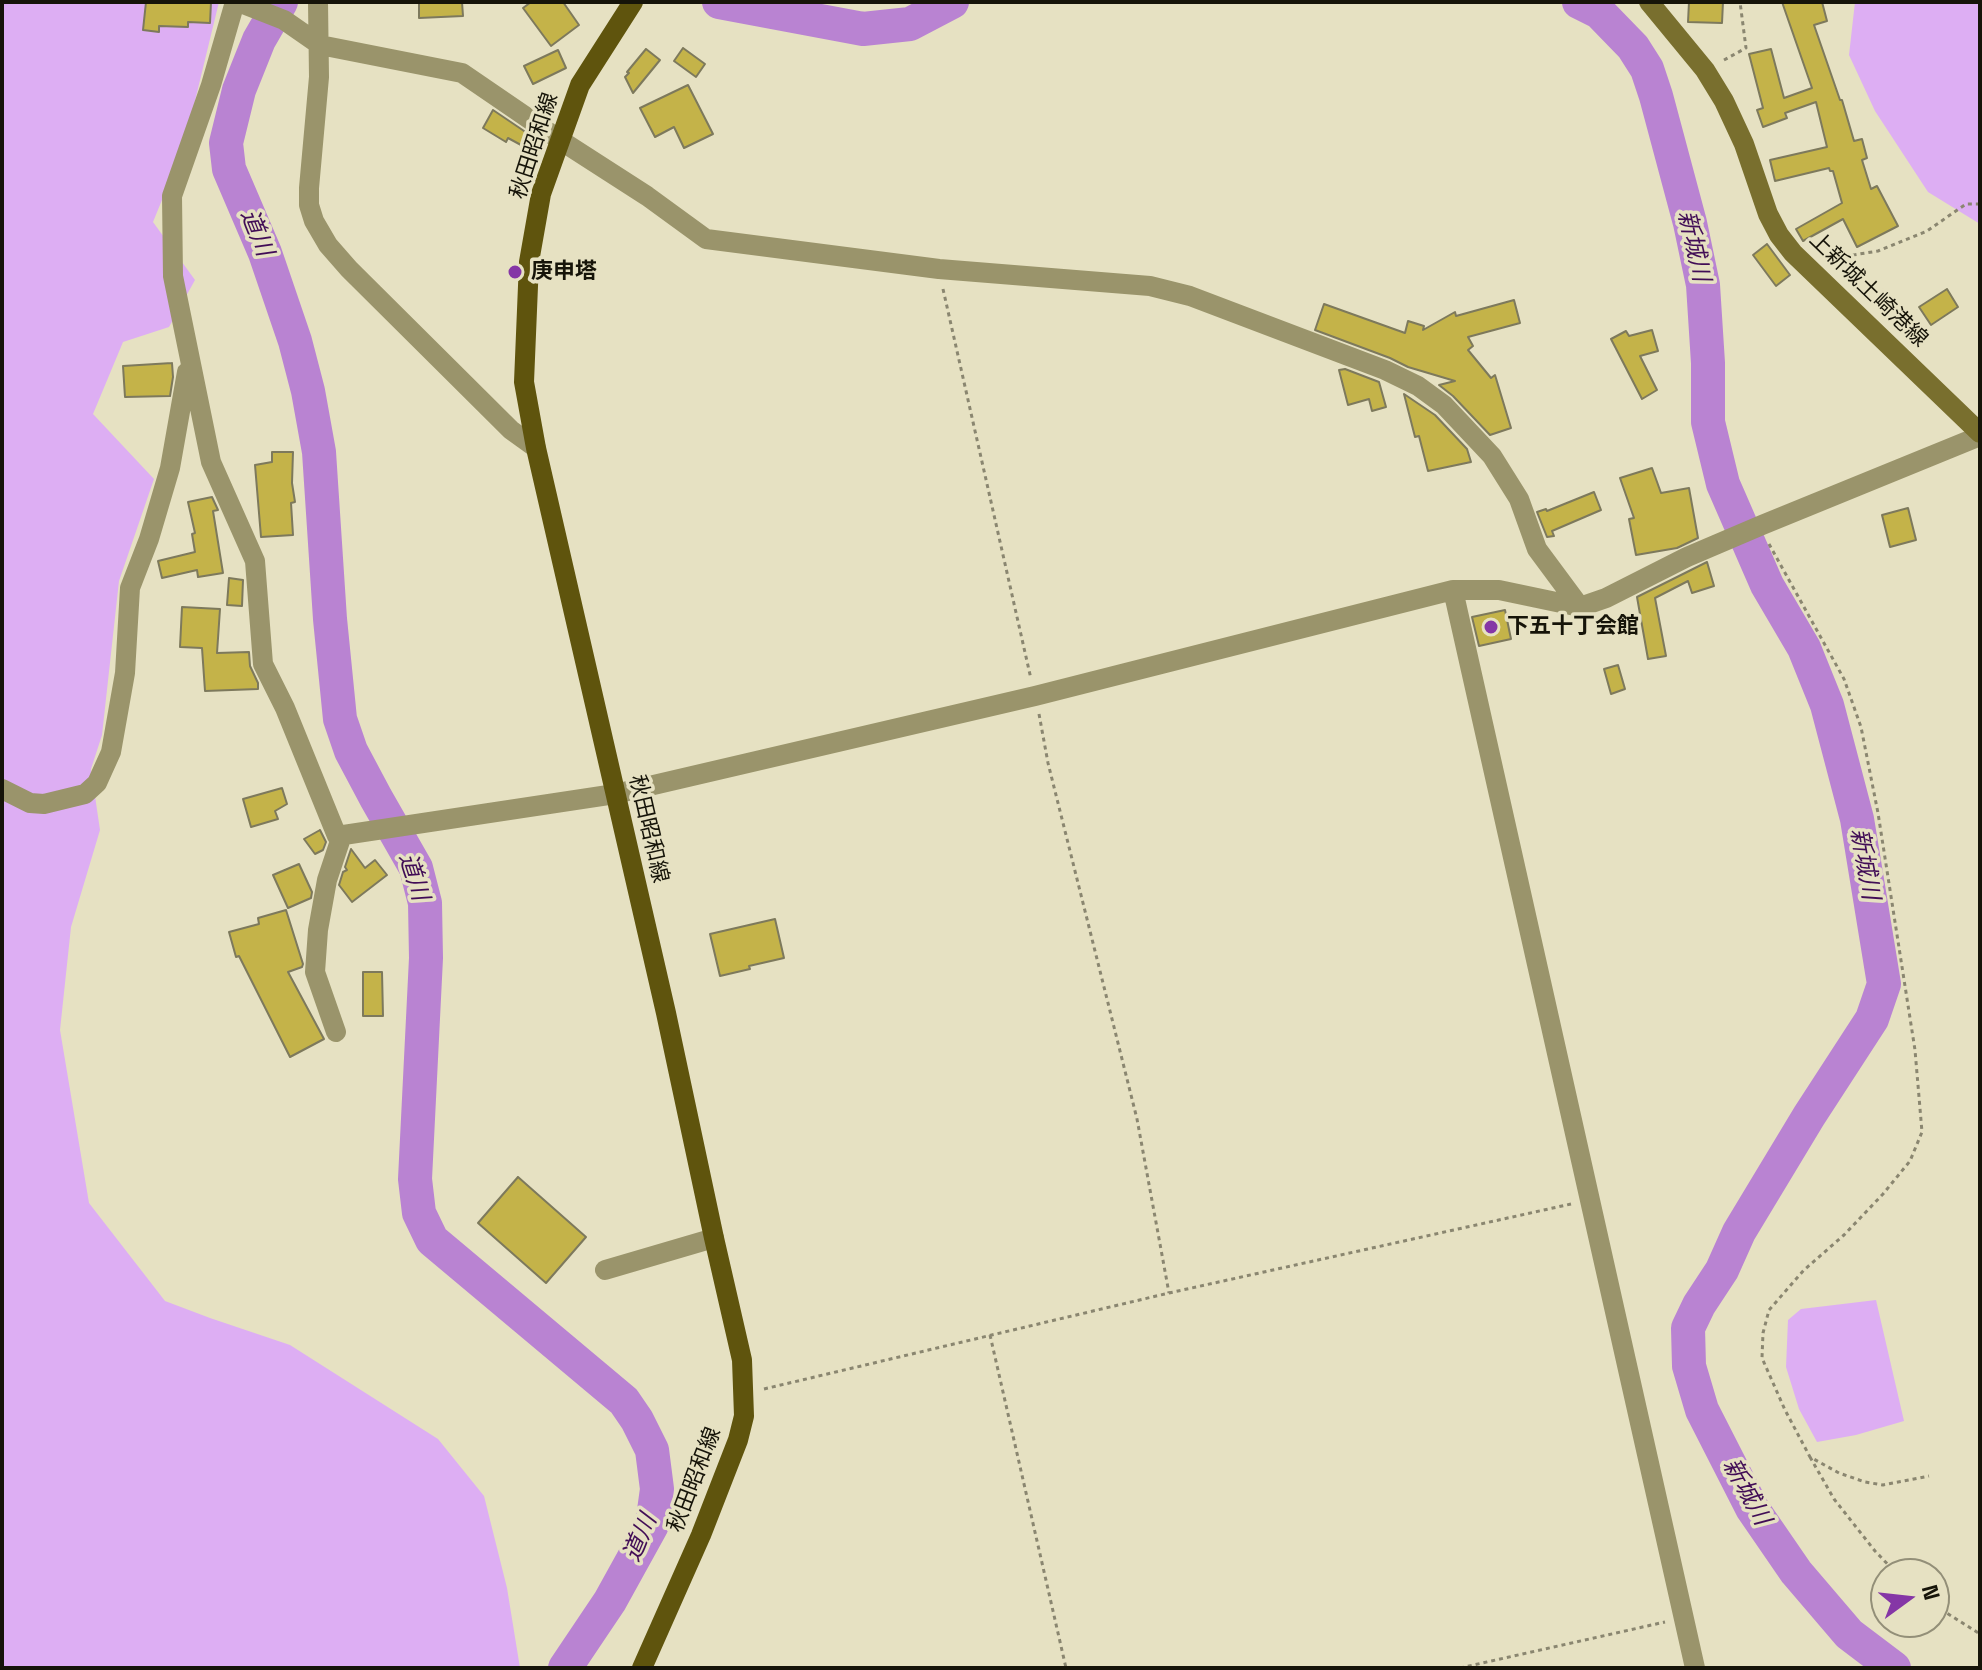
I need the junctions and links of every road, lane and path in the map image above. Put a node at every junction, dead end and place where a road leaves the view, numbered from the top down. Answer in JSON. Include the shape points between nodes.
{"nodes":[{"id":1,"x":236,"y":2,"type":"edge"},
{"id":2,"x":318,"y":2,"type":"edge"},
{"id":3,"x":1649,"y":2,"type":"edge"},
{"id":4,"x":1740,"y":2,"type":"edge"},
{"id":5,"x":632,"y":4,"type":"edge"},
{"id":6,"x":320,"y":45,"type":"junction"},
{"id":7,"x":1705,"y":70,"type":"junction"},
{"id":8,"x":560,"y":140,"type":"junction"},
{"id":9,"x":1980,"y":204,"type":"edge"},
{"id":10,"x":939,"y":269,"type":"junction"},
{"id":11,"x":1812,"y":271,"type":"junction"},
{"id":12,"x":189,"y":360,"type":"junction"},
{"id":13,"x":1980,"y":434,"type":"edge"},
{"id":14,"x":536,"y":448,"type":"junction"},
{"id":15,"x":1762,"y":525,"type":"junction"},
{"id":16,"x":1453,"y":590,"type":"junction"},
{"id":17,"x":1580,"y":607,"type":"junction"},
{"id":18,"x":1035,"y":696,"type":"junction"},
{"id":19,"x":2,"y":789,"type":"edge"},
{"id":20,"x":615,"y":794,"type":"junction"},
{"id":21,"x":342,"y":835,"type":"junction"},
{"id":22,"x":336,"y":1032,"type":"dead end"},
{"id":23,"x":1591,"y":1200,"type":"junction"},
{"id":24,"x":714,"y":1238,"type":"junction"},
{"id":25,"x":605,"y":1270,"type":"dead end"},
{"id":26,"x":1169,"y":1293,"type":"junction"},
{"id":27,"x":990,"y":1335,"type":"junction"},
{"id":28,"x":744,"y":1393,"type":"junction"},
{"id":29,"x":1810,"y":1457,"type":"junction"},
{"id":30,"x":1929,"y":1476,"type":"dead end"},
{"id":31,"x":1882,"y":1558,"type":"edge"},
{"id":32,"x":1950,"y":1615,"type":"edge"},
{"id":33,"x":1684,"y":1617,"type":"junction"},
{"id":34,"x":1980,"y":1634,"type":"edge"},
{"id":35,"x":642,"y":1668,"type":"edge"},
{"id":36,"x":1066,"y":1668,"type":"edge"},
{"id":37,"x":1460,"y":1668,"type":"edge"},
{"id":38,"x":1695,"y":1668,"type":"edge"}],
"edges":[{"from":1,"to":6,"type":"street","via":[[284,20]]},
{"from":1,"to":12,"type":"street","via":[[172,196],[173,276]]},
{"from":2,"to":6,"type":"street"},
{"from":3,"to":7,"type":"main road","name":"上新城土崎港線"},
{"from":4,"to":7,"type":"path","via":[[1746,48]]},
{"from":5,"to":8,"type":"main road","name":"秋田昭和線","via":[[580,85]]},
{"from":6,"to":8,"type":"street","via":[[462,73]]},
{"from":6,"to":14,"type":"street","via":[[309,188],[314,221],[349,269],[511,430]]},
{"from":7,"to":11,"type":"main road","name":"上新城土崎港線","via":[[1744,144],[1779,235]]},
{"from":8,"to":10,"type":"street","via":[[706,239]]},
{"from":8,"to":14,"type":"main road","name":"秋田昭和線","via":[[541,194],[529,262],[524,382]]},
{"from":9,"to":11,"type":"path","via":[[1966,204],[1927,231],[1878,251],[1847,256]]},
{"from":10,"to":17,"type":"street","via":[[1150,286],[1190,296],[1418,386],[1444,405],[1492,456],[1519,499],[1537,549]]},
{"from":10,"to":18,"type":"path"},
{"from":11,"to":13,"type":"main road","name":"上新城土崎港線"},
{"from":12,"to":19,"type":"street","via":[[170,468],[130,588],[125,673],[111,752],[97,783],[85,794],[44,804]]},
{"from":12,"to":21,"type":"street","via":[[211,462],[255,561],[263,664],[337,836]]},
{"from":13,"to":15,"type":"street"},
{"from":14,"to":20,"type":"main road","name":"秋田昭和線"},
{"from":15,"to":17,"type":"street"},
{"from":15,"to":29,"type":"path","via":[[1844,679],[1861,727],[1915,1050],[1922,1132],[1910,1161],[1883,1194],[1769,1310],[1762,1358]]},
{"from":16,"to":17,"type":"street","via":[[1499,590]]},
{"from":16,"to":18,"type":"street"},
{"from":16,"to":23,"type":"street"},
{"from":18,"to":20,"type":"street"},
{"from":18,"to":26,"type":"path","via":[[1137,1119]]},
{"from":20,"to":21,"type":"street"},
{"from":20,"to":24,"type":"main road","name":"秋田昭和線"},
{"from":21,"to":22,"type":"street","via":[[327,880],[315,972]]},
{"from":23,"to":26,"type":"path"},
{"from":23,"to":33,"type":"street"},
{"from":24,"to":25,"type":"street"},
{"from":24,"to":28,"type":"main road","name":"秋田昭和線","via":[[742,1360]]},
{"from":26,"to":27,"type":"path"},
{"from":27,"to":28,"type":"path"},
{"from":27,"to":36,"type":"path"},
{"from":28,"to":35,"type":"main road","name":"秋田昭和線","via":[[738,1440]]},
{"from":29,"to":30,"type":"path","via":[[1839,1473],[1883,1485]]},
{"from":29,"to":31,"type":"path","via":[[1834,1499]]},
{"from":32,"to":34,"type":"path"},
{"from":33,"to":37,"type":"path"},
{"from":33,"to":38,"type":"street"}]}
